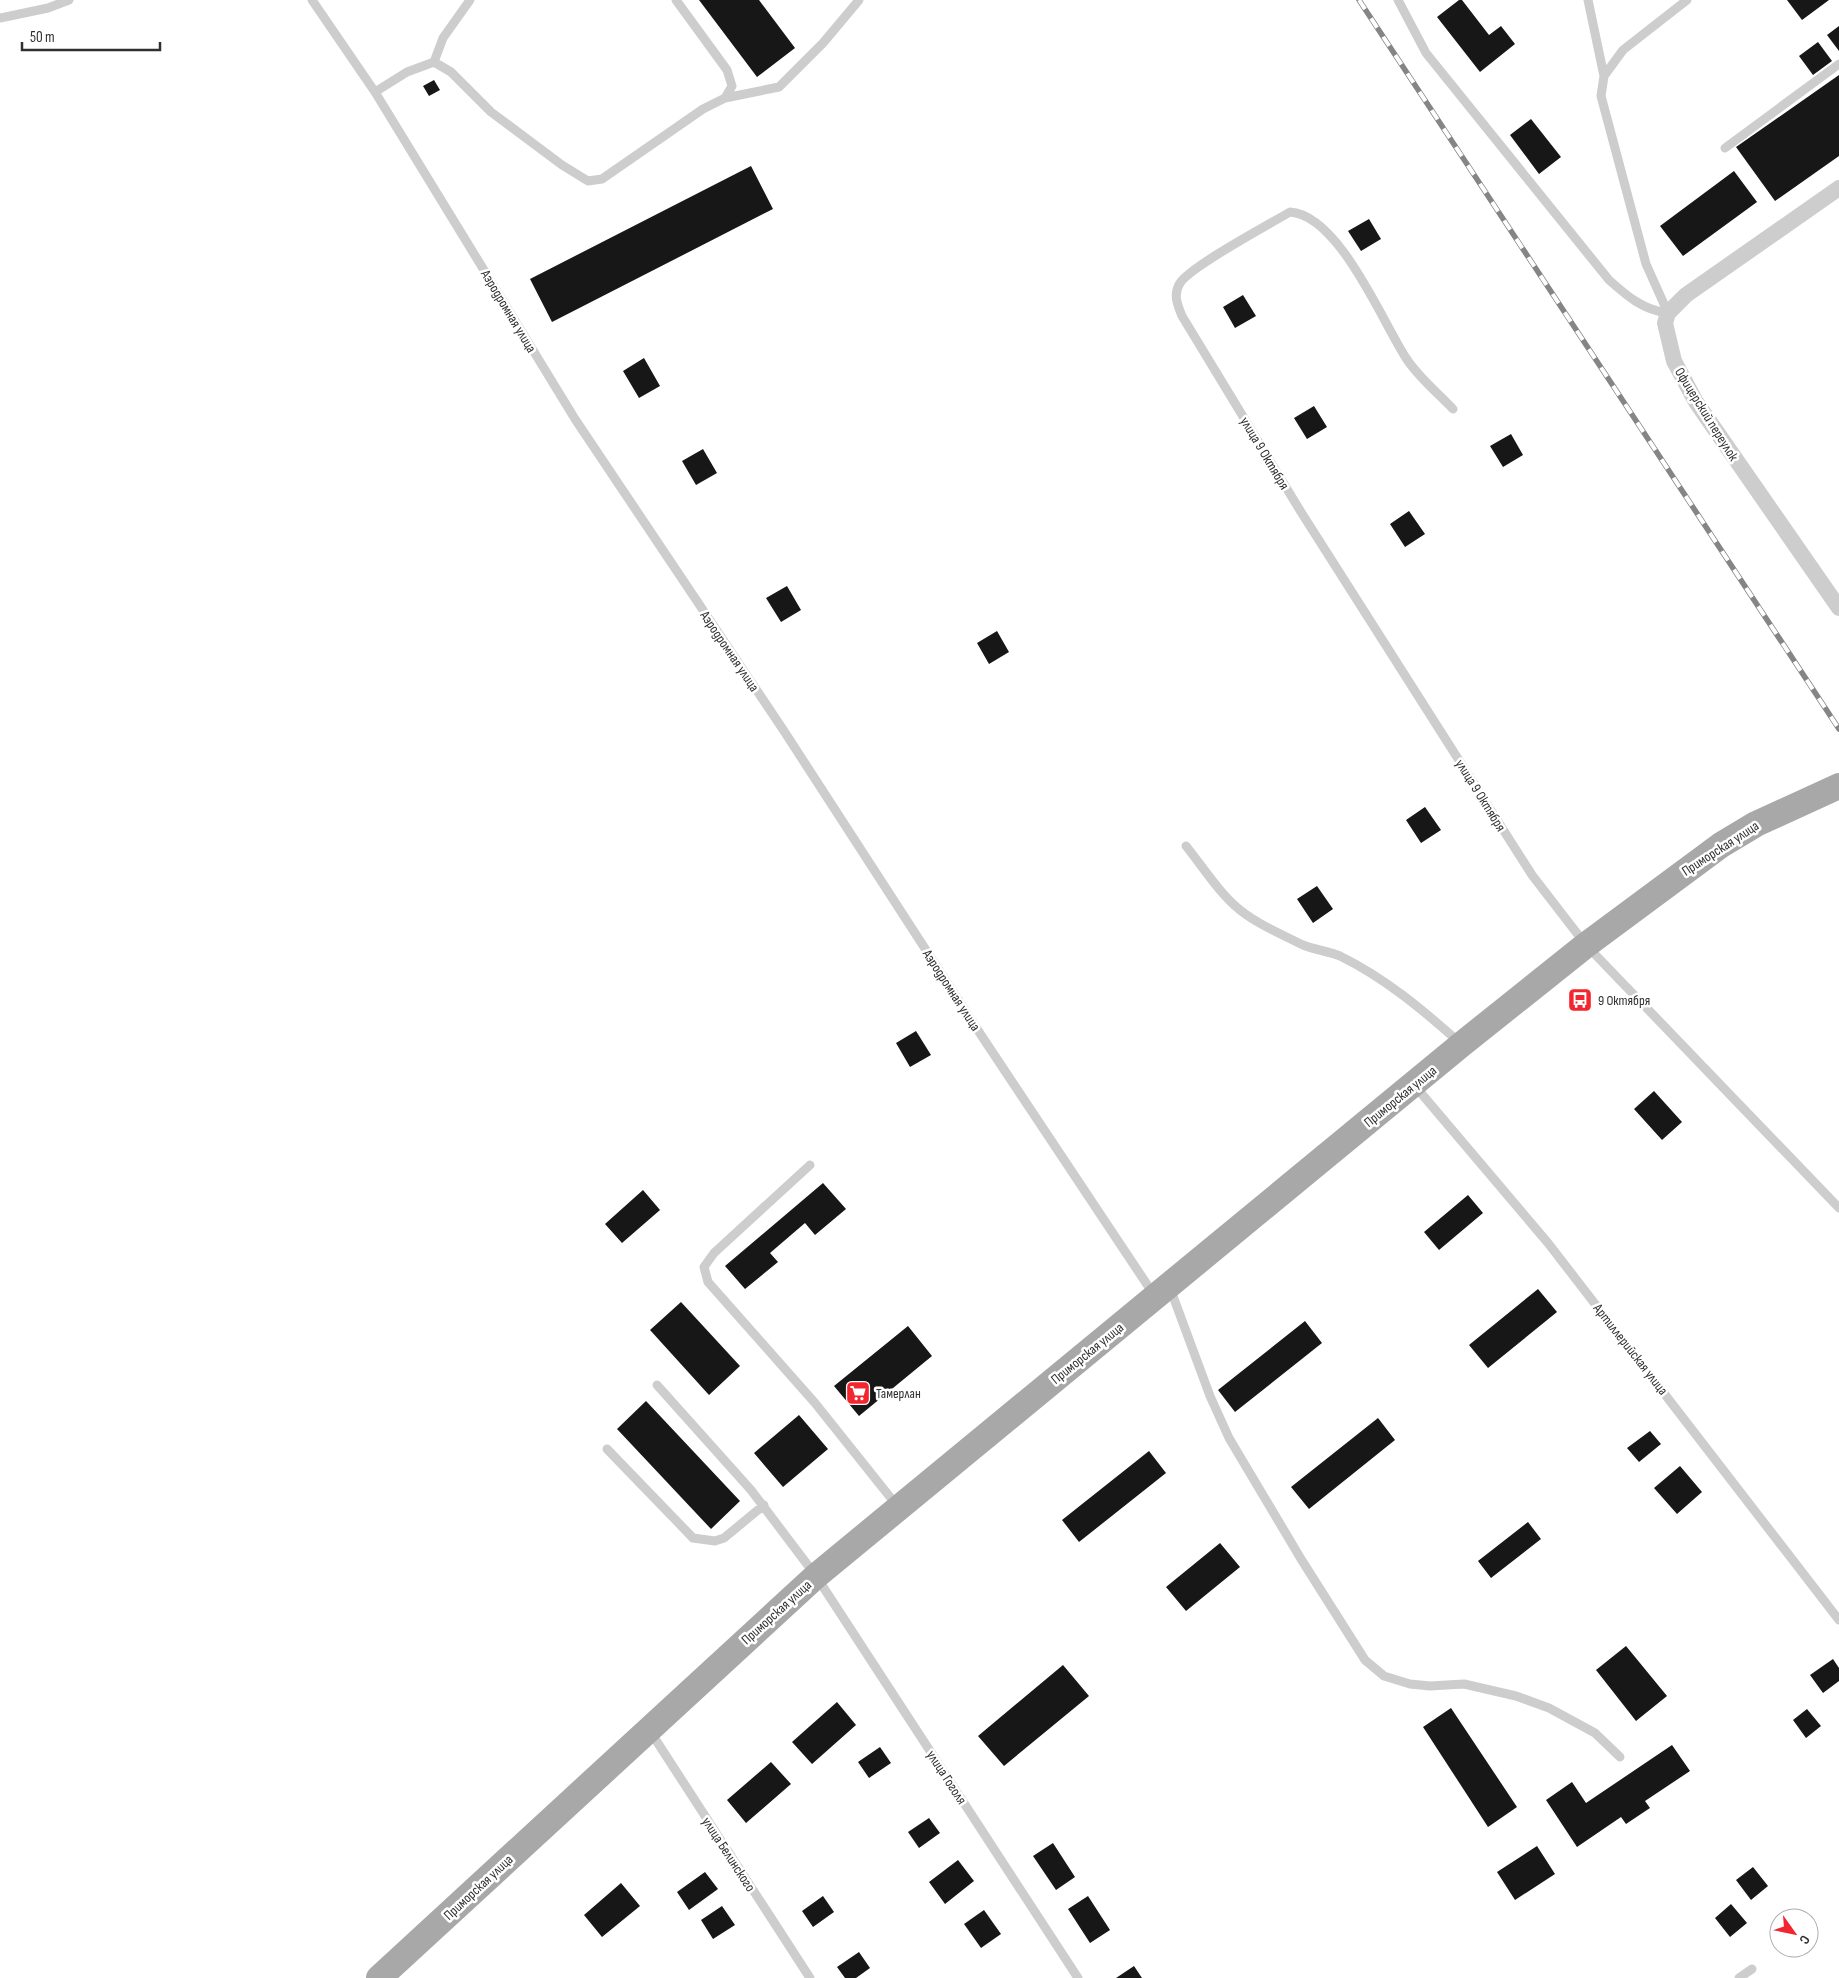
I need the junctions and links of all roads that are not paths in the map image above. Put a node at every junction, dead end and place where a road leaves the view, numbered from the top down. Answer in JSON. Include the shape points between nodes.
{"nodes":[{"id":1,"x":69,"y":0,"type":"edge"},
{"id":2,"x":312,"y":0,"type":"edge"},
{"id":3,"x":470,"y":0,"type":"edge"},
{"id":4,"x":676,"y":0,"type":"edge"},
{"id":5,"x":859,"y":0,"type":"edge"},
{"id":6,"x":1398,"y":0,"type":"edge"},
{"id":7,"x":1588,"y":0,"type":"edge"},
{"id":8,"x":1687,"y":0,"type":"edge"},
{"id":9,"x":0,"y":18,"type":"edge"},
{"id":10,"x":434,"y":62,"type":"junction"},
{"id":11,"x":1839,"y":64,"type":"edge"},
{"id":12,"x":1604,"y":76,"type":"junction"},
{"id":13,"x":376,"y":92,"type":"junction"},
{"id":14,"x":725,"y":98,"type":"junction"},
{"id":15,"x":1725,"y":148,"type":"dead end"},
{"id":16,"x":1839,"y":188,"type":"edge"},
{"id":17,"x":1668,"y":313,"type":"junction"},
{"id":18,"x":1453,"y":409,"type":"dead end"},
{"id":19,"x":1839,"y":608,"type":"edge"},
{"id":20,"x":1839,"y":786,"type":"edge"},
{"id":21,"x":1186,"y":846,"type":"dead end"},
{"id":22,"x":1586,"y":945,"type":"junction"},
{"id":23,"x":1462,"y":1044,"type":"junction"},
{"id":24,"x":1414,"y":1085,"type":"junction"},
{"id":25,"x":810,"y":1165,"type":"dead end"},
{"id":26,"x":1839,"y":1208,"type":"edge"},
{"id":27,"x":1162,"y":1291,"type":"junction"},
{"id":28,"x":657,"y":1385,"type":"dead end"},
{"id":29,"x":607,"y":1449,"type":"dead end"},
{"id":30,"x":764,"y":1505,"type":"junction"},
{"id":31,"x":898,"y":1507,"type":"junction"},
{"id":32,"x":816,"y":1576,"type":"junction"},
{"id":33,"x":1839,"y":1620,"type":"edge"},
{"id":34,"x":648,"y":1729,"type":"junction"},
{"id":35,"x":1620,"y":1757,"type":"dead end"},
{"id":36,"x":1752,"y":1969,"type":"dead end"},
{"id":37,"x":379,"y":1978,"type":"edge"},
{"id":38,"x":810,"y":1978,"type":"edge"},
{"id":39,"x":1078,"y":1978,"type":"edge"},
{"id":40,"x":1739,"y":1978,"type":"edge"}],
"edges":[{"from":1,"to":9,"type":"lane"},
{"from":2,"to":13,"type":"lane","name":"Аэродромная улица"},
{"from":3,"to":10,"type":"lane","via":[[444,38]]},
{"from":4,"to":14,"type":"lane","via":[[726,70],[732,86]]},
{"from":5,"to":14,"type":"lane","via":[[823,43],[779,87]]},
{"from":6,"to":17,"type":"lane","via":[[1426,53],[1609,280],[1636,303],[1653,312]]},
{"from":7,"to":12,"type":"lane"},
{"from":8,"to":12,"type":"lane","via":[[1623,50]]},
{"from":10,"to":13,"type":"lane","via":[[407,72]]},
{"from":10,"to":14,"type":"lane","via":[[451,72],[491,112],[588,181],[602,179],[703,109]]},
{"from":11,"to":15,"type":"lane"},
{"from":12,"to":17,"type":"lane","via":[[1601,96],[1630,208],[1646,264]]},
{"from":13,"to":27,"type":"lane","name":"Аэродромная улица","via":[[575,419],[784,731],[983,1038]]},
{"from":16,"to":17,"type":"street","via":[[1686,295]]},
{"from":17,"to":19,"type":"street","name":"Офицерский переулок","via":[[1665,323],[1674,360],[1696,402]]},
{"from":18,"to":22,"type":"lane","name":"улица 9 Октября","via":[[1407,360],[1361,276],[1342,249],[1299,212],[1290,212],[1196,269],[1181,282],[1176,292],[1182,316],[1306,520],[1532,875]]},
{"from":20,"to":22,"type":"main road","name":"Приморская улица","via":[[1756,824],[1721,845]]},
{"from":21,"to":23,"type":"lane","via":[[1239,909],[1263,925],[1306,946],[1338,955],[1382,981]]},
{"from":22,"to":23,"type":"main road","name":"Приморская улица"},
{"from":22,"to":26,"type":"lane"},
{"from":23,"to":24,"type":"main road","name":"Приморская улица"},
{"from":24,"to":27,"type":"main road","name":"Приморская улица"},
{"from":24,"to":33,"type":"lane","name":"Артиллерийская улица","via":[[1548,1243]]},
{"from":25,"to":31,"type":"lane","via":[[714,1253],[704,1267],[708,1282],[814,1403]]},
{"from":27,"to":31,"type":"main road","name":"Приморская улица"},
{"from":27,"to":35,"type":"lane","name":"Аэродромная улица","via":[[1229,1438],[1365,1660],[1384,1676],[1410,1684],[1464,1684],[1516,1696],[1548,1708],[1595,1734]]},
{"from":28,"to":30,"type":"lane","name":"улица Гоголя"},
{"from":29,"to":30,"type":"lane","via":[[693,1538],[724,1538]]},
{"from":30,"to":32,"type":"lane","name":"улица Гоголя"},
{"from":31,"to":32,"type":"main road","name":"Приморская улица"},
{"from":32,"to":34,"type":"main road","name":"Приморская улица"},
{"from":32,"to":39,"type":"lane","name":"улица Гоголя"},
{"from":34,"to":37,"type":"main road","name":"Приморская улица"},
{"from":34,"to":38,"type":"lane","name":"улица Белинского"},
{"from":36,"to":40,"type":"lane"}]}
